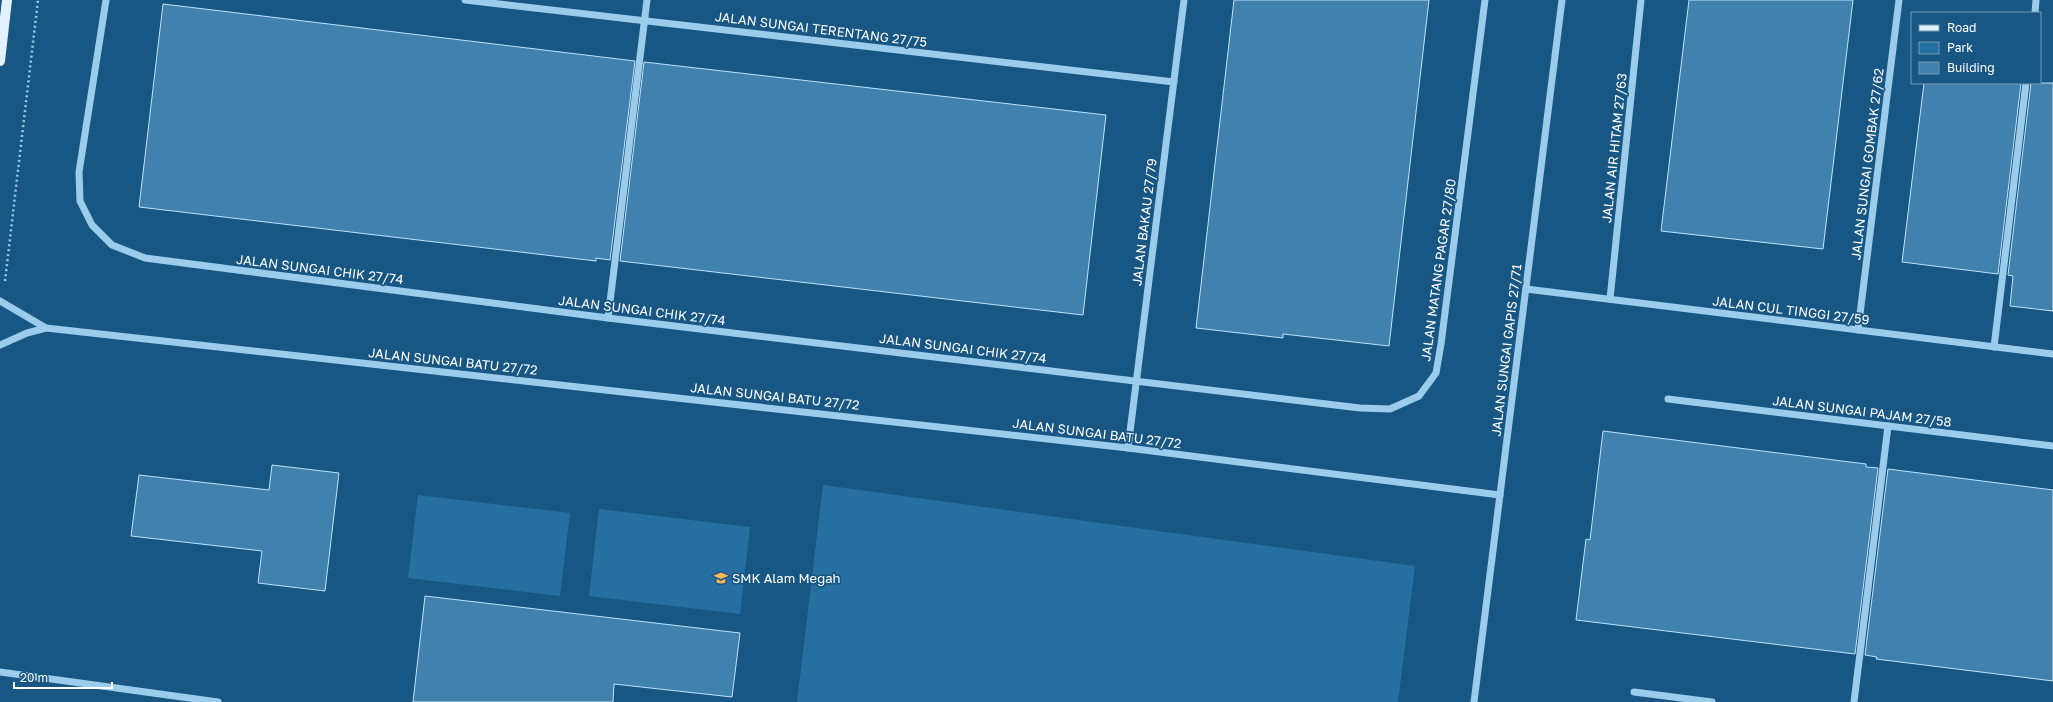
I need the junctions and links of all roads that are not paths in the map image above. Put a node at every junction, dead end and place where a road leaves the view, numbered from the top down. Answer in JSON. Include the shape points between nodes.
{"nodes":[{"id":1,"x":7,"y":0,"type":"edge"},
{"id":2,"x":106,"y":0,"type":"edge"},
{"id":3,"x":465,"y":0,"type":"edge"},
{"id":4,"x":647,"y":0,"type":"edge"},
{"id":5,"x":1184,"y":0,"type":"edge"},
{"id":6,"x":1485,"y":0,"type":"edge"},
{"id":7,"x":1562,"y":0,"type":"edge"},
{"id":8,"x":1641,"y":0,"type":"edge"},
{"id":9,"x":1899,"y":0,"type":"edge"},
{"id":10,"x":2036,"y":0,"type":"edge"},
{"id":11,"x":2035,"y":12,"type":"edge"},
{"id":12,"x":645,"y":21,"type":"junction"},
{"id":13,"x":0,"y":62,"type":"edge"},
{"id":14,"x":1174,"y":82,"type":"junction"},
{"id":15,"x":2026,"y":84,"type":"edge"},
{"id":16,"x":1526,"y":289,"type":"junction"},
{"id":17,"x":1610,"y":299,"type":"junction"},
{"id":18,"x":1,"y":301,"type":"edge"},
{"id":19,"x":608,"y":318,"type":"junction"},
{"id":20,"x":46,"y":328,"type":"junction"},
{"id":21,"x":1858,"y":330,"type":"junction"},
{"id":22,"x":0,"y":345,"type":"edge"},
{"id":23,"x":1994,"y":347,"type":"junction"},
{"id":24,"x":2053,"y":354,"type":"edge"},
{"id":25,"x":1136,"y":381,"type":"junction"},
{"id":26,"x":1668,"y":399,"type":"dead end"},
{"id":27,"x":1888,"y":426,"type":"junction"},
{"id":28,"x":2053,"y":446,"type":"edge"},
{"id":29,"x":1128,"y":448,"type":"junction"},
{"id":30,"x":1500,"y":495,"type":"junction"},
{"id":31,"x":0,"y":672,"type":"edge"},
{"id":32,"x":1634,"y":692,"type":"dead end"},
{"id":33,"x":218,"y":702,"type":"edge"},
{"id":34,"x":1474,"y":702,"type":"edge"},
{"id":35,"x":1712,"y":702,"type":"edge"},
{"id":36,"x":1854,"y":702,"type":"edge"}],
"edges":[{"from":1,"to":13,"type":"main road"},
{"from":2,"to":19,"type":"street","name":"JALAN SUNGAI CHIK 27/74","via":[[80,172],[80,201],[92,226],[112,245],[144,258]]},
{"from":3,"to":12,"type":"street","name":"JALAN SUNGAI TERENTANG 27/75"},
{"from":4,"to":12,"type":"street"},
{"from":5,"to":14,"type":"street","name":"JALAN BAKAU 27/79"},
{"from":6,"to":25,"type":"street","name":"JALAN MATANG PAGAR 27/80","via":[[1441,344],[1436,373],[1419,396],[1390,409],[1360,408]]},
{"from":7,"to":16,"type":"street","name":"JALAN SUNGAI GAPIS 27/71"},
{"from":8,"to":17,"type":"street","name":"JALAN AIR HITAM 27/63"},
{"from":9,"to":21,"type":"street","name":"JALAN SUNGAI GOMBAK 27/62"},
{"from":10,"to":11,"type":"street"},
{"from":12,"to":14,"type":"street","name":"JALAN SUNGAI TERENTANG 27/75"},
{"from":12,"to":19,"type":"street"},
{"from":14,"to":25,"type":"street","name":"JALAN BAKAU 27/79"},
{"from":15,"to":23,"type":"street"},
{"from":16,"to":17,"type":"street","name":"JALAN CUL TINGGI 27/59"},
{"from":16,"to":30,"type":"street","name":"JALAN SUNGAI GAPIS 27/71"},
{"from":17,"to":21,"type":"street","name":"JALAN CUL TINGGI 27/59"},
{"from":18,"to":20,"type":"street"},
{"from":19,"to":25,"type":"street","name":"JALAN SUNGAI CHIK 27/74"},
{"from":20,"to":22,"type":"street"},
{"from":20,"to":29,"type":"street","name":"JALAN SUNGAI BATU 27/72"},
{"from":21,"to":23,"type":"street","name":"JALAN CUL TINGGI 27/59"},
{"from":23,"to":24,"type":"street","name":"JALAN CUL TINGGI 27/59"},
{"from":25,"to":29,"type":"street","name":"JALAN BAKAU 27/79"},
{"from":26,"to":27,"type":"street","name":"JALAN SUNGAI PAJAM 27/58"},
{"from":27,"to":28,"type":"street","name":"JALAN SUNGAI PAJAM 27/58"},
{"from":27,"to":36,"type":"street"},
{"from":29,"to":30,"type":"street","name":"JALAN SUNGAI BATU 27/72"},
{"from":30,"to":34,"type":"street","name":"JALAN SUNGAI GAPIS 27/71"},
{"from":31,"to":33,"type":"street"},
{"from":32,"to":35,"type":"street"}]}
